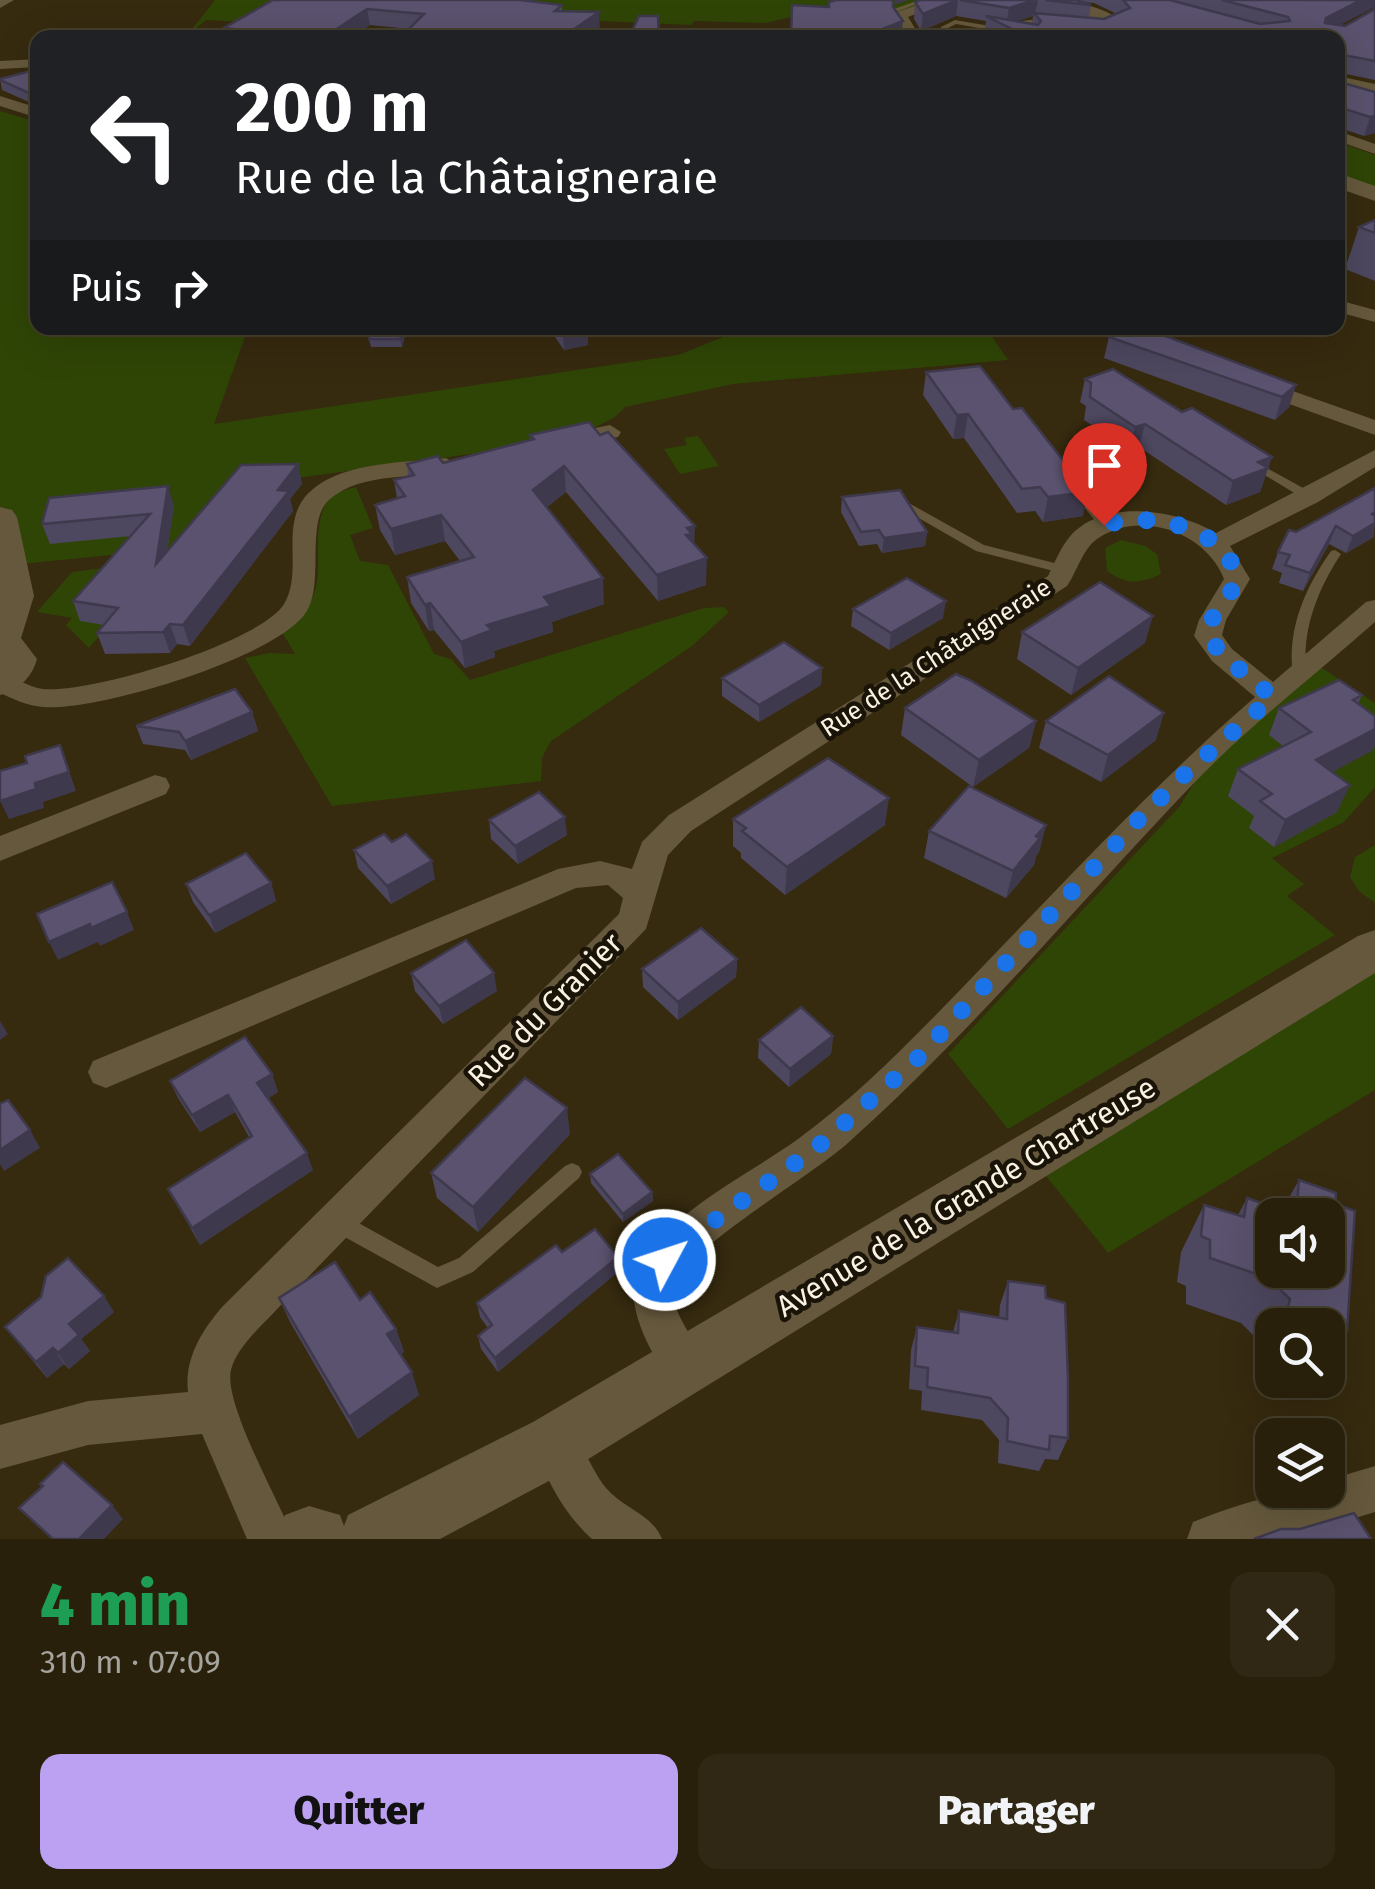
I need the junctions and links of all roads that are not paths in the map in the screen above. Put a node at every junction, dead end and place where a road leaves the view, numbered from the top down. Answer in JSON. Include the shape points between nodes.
{"nodes":[{"id":1,"x":867,"y":0,"type":"edge"},
{"id":2,"x":945,"y":0,"type":"edge"},
{"id":3,"x":1038,"y":0,"type":"edge"},
{"id":4,"x":919,"y":2,"type":"edge"},
{"id":5,"x":964,"y":12,"type":"edge"},
{"id":6,"x":950,"y":24,"type":"junction"},
{"id":7,"x":907,"y":30,"type":"edge"},
{"id":8,"x":943,"y":30,"type":"edge"},
{"id":9,"x":962,"y":30,"type":"edge"},
{"id":10,"x":989,"y":30,"type":"edge"},
{"id":11,"x":1004,"y":30,"type":"edge"},
{"id":12,"x":1020,"y":30,"type":"edge"},
{"id":13,"x":1092,"y":30,"type":"edge"},
{"id":14,"x":1092,"y":30,"type":"edge"},
{"id":15,"x":30,"y":63,"type":"edge"},
{"id":16,"x":0,"y":65,"type":"edge"},
{"id":17,"x":30,"y":74,"type":"edge"},
{"id":18,"x":0,"y":80,"type":"edge"},
{"id":19,"x":1345,"y":84,"type":"edge"},
{"id":20,"x":1375,"y":90,"type":"edge"},
{"id":21,"x":1345,"y":96,"type":"edge"},
{"id":22,"x":0,"y":101,"type":"edge"},
{"id":23,"x":1375,"y":103,"type":"edge"},
{"id":24,"x":30,"y":104,"type":"edge"},
{"id":25,"x":17,"y":108,"type":"junction"},
{"id":26,"x":30,"y":112,"type":"edge"},
{"id":27,"x":1345,"y":138,"type":"edge"},
{"id":28,"x":1375,"y":149,"type":"edge"},
{"id":29,"x":1345,"y":308,"type":"edge"},
{"id":30,"x":1375,"y":316,"type":"edge"},
{"id":31,"x":1236,"y":377,"type":"edge"},
{"id":32,"x":1375,"y":428,"type":"edge"},
{"id":33,"x":610,"y":432,"type":"edge"},
{"id":34,"x":532,"y":450,"type":"edge"},
{"id":35,"x":1375,"y":457,"type":"edge"},
{"id":36,"x":1246,"y":460,"type":"edge"},
{"id":37,"x":473,"y":461,"type":"edge"},
{"id":38,"x":1070,"y":482,"type":"edge"},
{"id":39,"x":1310,"y":497,"type":"junction"},
{"id":40,"x":907,"y":506,"type":"edge"},
{"id":41,"x":0,"y":516,"type":"edge"},
{"id":42,"x":1104,"y":525,"type":"junction"},
{"id":43,"x":1216,"y":542,"type":"junction"},
{"id":44,"x":1335,"y":554,"type":"dead end"},
{"id":45,"x":1066,"y":570,"type":"junction"},
{"id":46,"x":1375,"y":608,"type":"edge"},
{"id":47,"x":0,"y":643,"type":"edge"},
{"id":48,"x":1304,"y":670,"type":"junction"},
{"id":49,"x":0,"y":682,"type":"edge"},
{"id":50,"x":1273,"y":697,"type":"junction"},
{"id":51,"x":155,"y":786,"type":"dead end"},
{"id":52,"x":0,"y":850,"type":"edge"},
{"id":53,"x":634,"y":920,"type":"junction"},
{"id":54,"x":1375,"y":949,"type":"edge"},
{"id":55,"x":106,"y":1072,"type":"dead end"},
{"id":56,"x":572,"y":1172,"type":"dead end"},
{"id":57,"x":336,"y":1221,"type":"junction"},
{"id":58,"x":686,"y":1366,"type":"junction"},
{"id":59,"x":217,"y":1410,"type":"junction"},
{"id":60,"x":555,"y":1444,"type":"junction"},
{"id":61,"x":0,"y":1447,"type":"edge"},
{"id":62,"x":1375,"y":1489,"type":"edge"},
{"id":63,"x":271,"y":1539,"type":"edge"},
{"id":64,"x":372,"y":1539,"type":"edge"},
{"id":65,"x":638,"y":1539,"type":"edge"},
{"id":66,"x":1210,"y":1539,"type":"edge"}],
"edges":[{"from":1,"to":4,"type":"lane","via":[[894,11]]},
{"from":2,"to":7,"type":"street","via":[[905,12],[901,22]]},
{"from":3,"to":13,"type":"street","via":[[1108,16],[1116,24]]},
{"from":5,"to":11,"type":"lane"},
{"from":6,"to":8,"type":"lane"},
{"from":6,"to":9,"type":"lane"},
{"from":6,"to":10,"type":"lane"},
{"from":12,"to":14,"type":"street","via":[[1027,22]]},
{"from":15,"to":16,"type":"street"},
{"from":17,"to":18,"type":"street"},
{"from":19,"to":20,"type":"main road"},
{"from":21,"to":23,"type":"street"},
{"from":22,"to":25,"type":"street"},
{"from":24,"to":25,"type":"street"},
{"from":25,"to":26,"type":"street"},
{"from":27,"to":28,"type":"street"},
{"from":29,"to":30,"type":"street"},
{"from":31,"to":32,"type":"street"},
{"from":33,"to":34,"type":"street"},
{"from":35,"to":39,"type":"street"},
{"from":36,"to":39,"type":"lane"},
{"from":37,"to":49,"type":"street","via":[[373,475],[322,493],[308,511],[296,608],[270,634],[80,697],[42,698]]},
{"from":38,"to":42,"type":"lane"},
{"from":39,"to":43,"type":"street"},
{"from":40,"to":45,"type":"lane","via":[[980,548]]},
{"from":41,"to":47,"type":"main road","via":[[14,596]]},
{"from":42,"to":43,"type":"street","via":[[1161,522]]},
{"from":42,"to":45,"type":"street","name":"Rue de la Châtaigneraie","via":[[1079,542]]},
{"from":43,"to":50,"type":"street","via":[[1237,579],[1208,623],[1208,636]]},
{"from":44,"to":48,"type":"lane","via":[[1318,582],[1296,652]]},
{"from":45,"to":53,"type":"street","name":"Rue de la Châtaigneraie","via":[[1006,618],[680,823],[654,850]]},
{"from":46,"to":48,"type":"street"},
{"from":47,"to":49,"type":"main road","via":[[17,659]]},
{"from":48,"to":50,"type":"street"},
{"from":50,"to":58,"type":"street","via":[[1136,822],[916,1060],[815,1149],[665,1260],[652,1284],[654,1309]]},
{"from":51,"to":52,"type":"street"},
{"from":53,"to":55,"type":"street","name":"Rue du Granier","via":[[640,896],[628,879],[601,870],[569,878]]},
{"from":53,"to":57,"type":"street","name":"Rue du Granier"},
{"from":54,"to":58,"type":"main road","name":"Avenue de la Grande Chartreuse"},
{"from":56,"to":57,"type":"lane","via":[[466,1264],[437,1278]]},
{"from":57,"to":59,"type":"street","name":"Rue du Granier","via":[[236,1322],[208,1378]]},
{"from":58,"to":60,"type":"main road","name":"Avenue de la Grande Chartreuse"},
{"from":59,"to":61,"type":"street","via":[[88,1423]]},
{"from":59,"to":63,"type":"street","name":"Rue du Granier"},
{"from":60,"to":64,"type":"main road","name":"Avenue de la Grande Chartreuse"},
{"from":60,"to":65,"type":"street","via":[[585,1503]]},
{"from":62,"to":66,"type":"street"}]}
